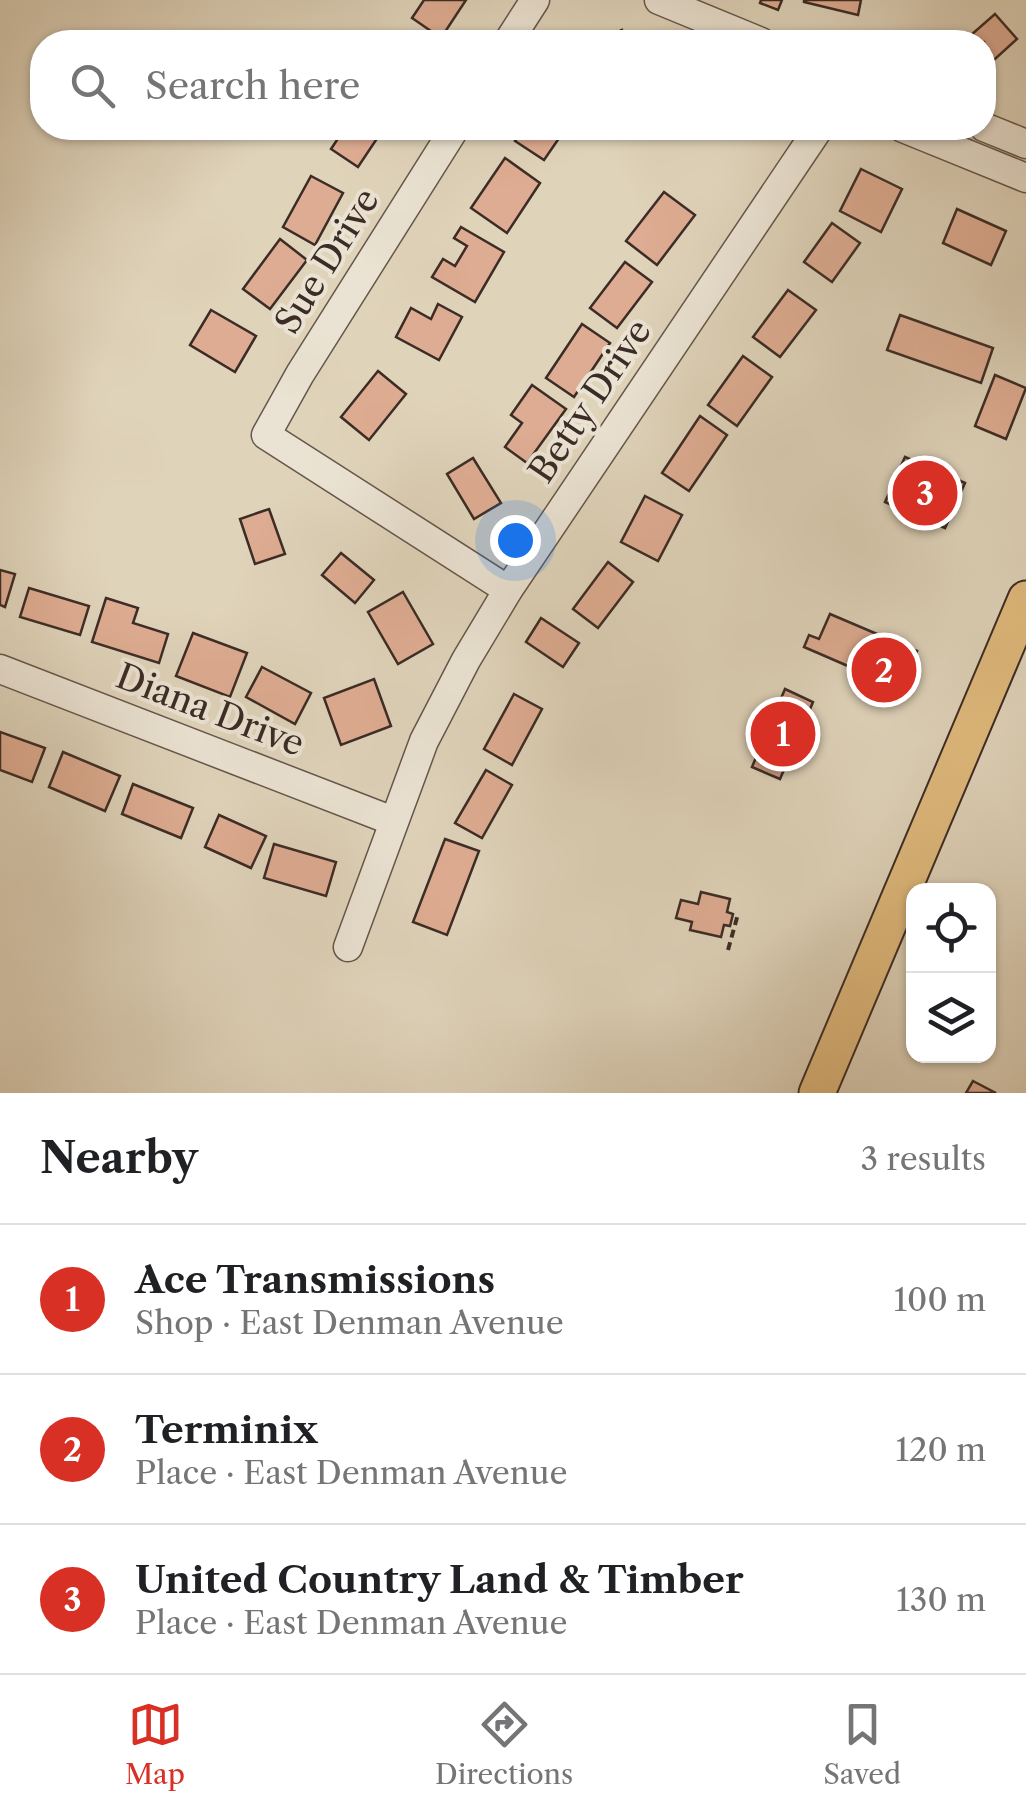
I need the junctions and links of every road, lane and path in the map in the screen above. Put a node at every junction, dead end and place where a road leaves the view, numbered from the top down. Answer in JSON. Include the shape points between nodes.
{"nodes":[{"id":1,"x":534,"y":0,"type":"edge"},
{"id":2,"x":659,"y":0,"type":"edge"},
{"id":3,"x":515,"y":30,"type":"edge"},
{"id":4,"x":731,"y":30,"type":"edge"},
{"id":5,"x":996,"y":132,"type":"edge"},
{"id":6,"x":446,"y":140,"type":"edge"},
{"id":7,"x":811,"y":140,"type":"edge"},
{"id":8,"x":933,"y":140,"type":"edge"},
{"id":9,"x":1026,"y":144,"type":"edge"},
{"id":10,"x":1026,"y":178,"type":"edge"},
{"id":11,"x":508,"y":590,"type":"junction"},
{"id":12,"x":1026,"y":599,"type":"edge"},
{"id":13,"x":0,"y":668,"type":"edge"},
{"id":14,"x":393,"y":821,"type":"junction"},
{"id":15,"x":738,"y":914,"type":"dead end"},
{"id":16,"x":348,"y":947,"type":"dead end"},
{"id":17,"x":728,"y":950,"type":"dead end"},
{"id":18,"x":817,"y":1093,"type":"edge"}],
"edges":[{"from":1,"to":3,"type":"street"},
{"from":2,"to":4,"type":"street"},
{"from":5,"to":9,"type":"street"},
{"from":6,"to":11,"type":"street","name":"Sue Drive","via":[[266,435]]},
{"from":7,"to":11,"type":"street","name":"Betty Drive"},
{"from":8,"to":10,"type":"street"},
{"from":11,"to":14,"type":"street","name":"Betty Drive","via":[[424,741]]},
{"from":12,"to":18,"type":"main road"},
{"from":13,"to":14,"type":"street","name":"Diana Drive"},
{"from":14,"to":16,"type":"street","name":"Betty Drive"},
{"from":15,"to":17,"type":"path"}]}
